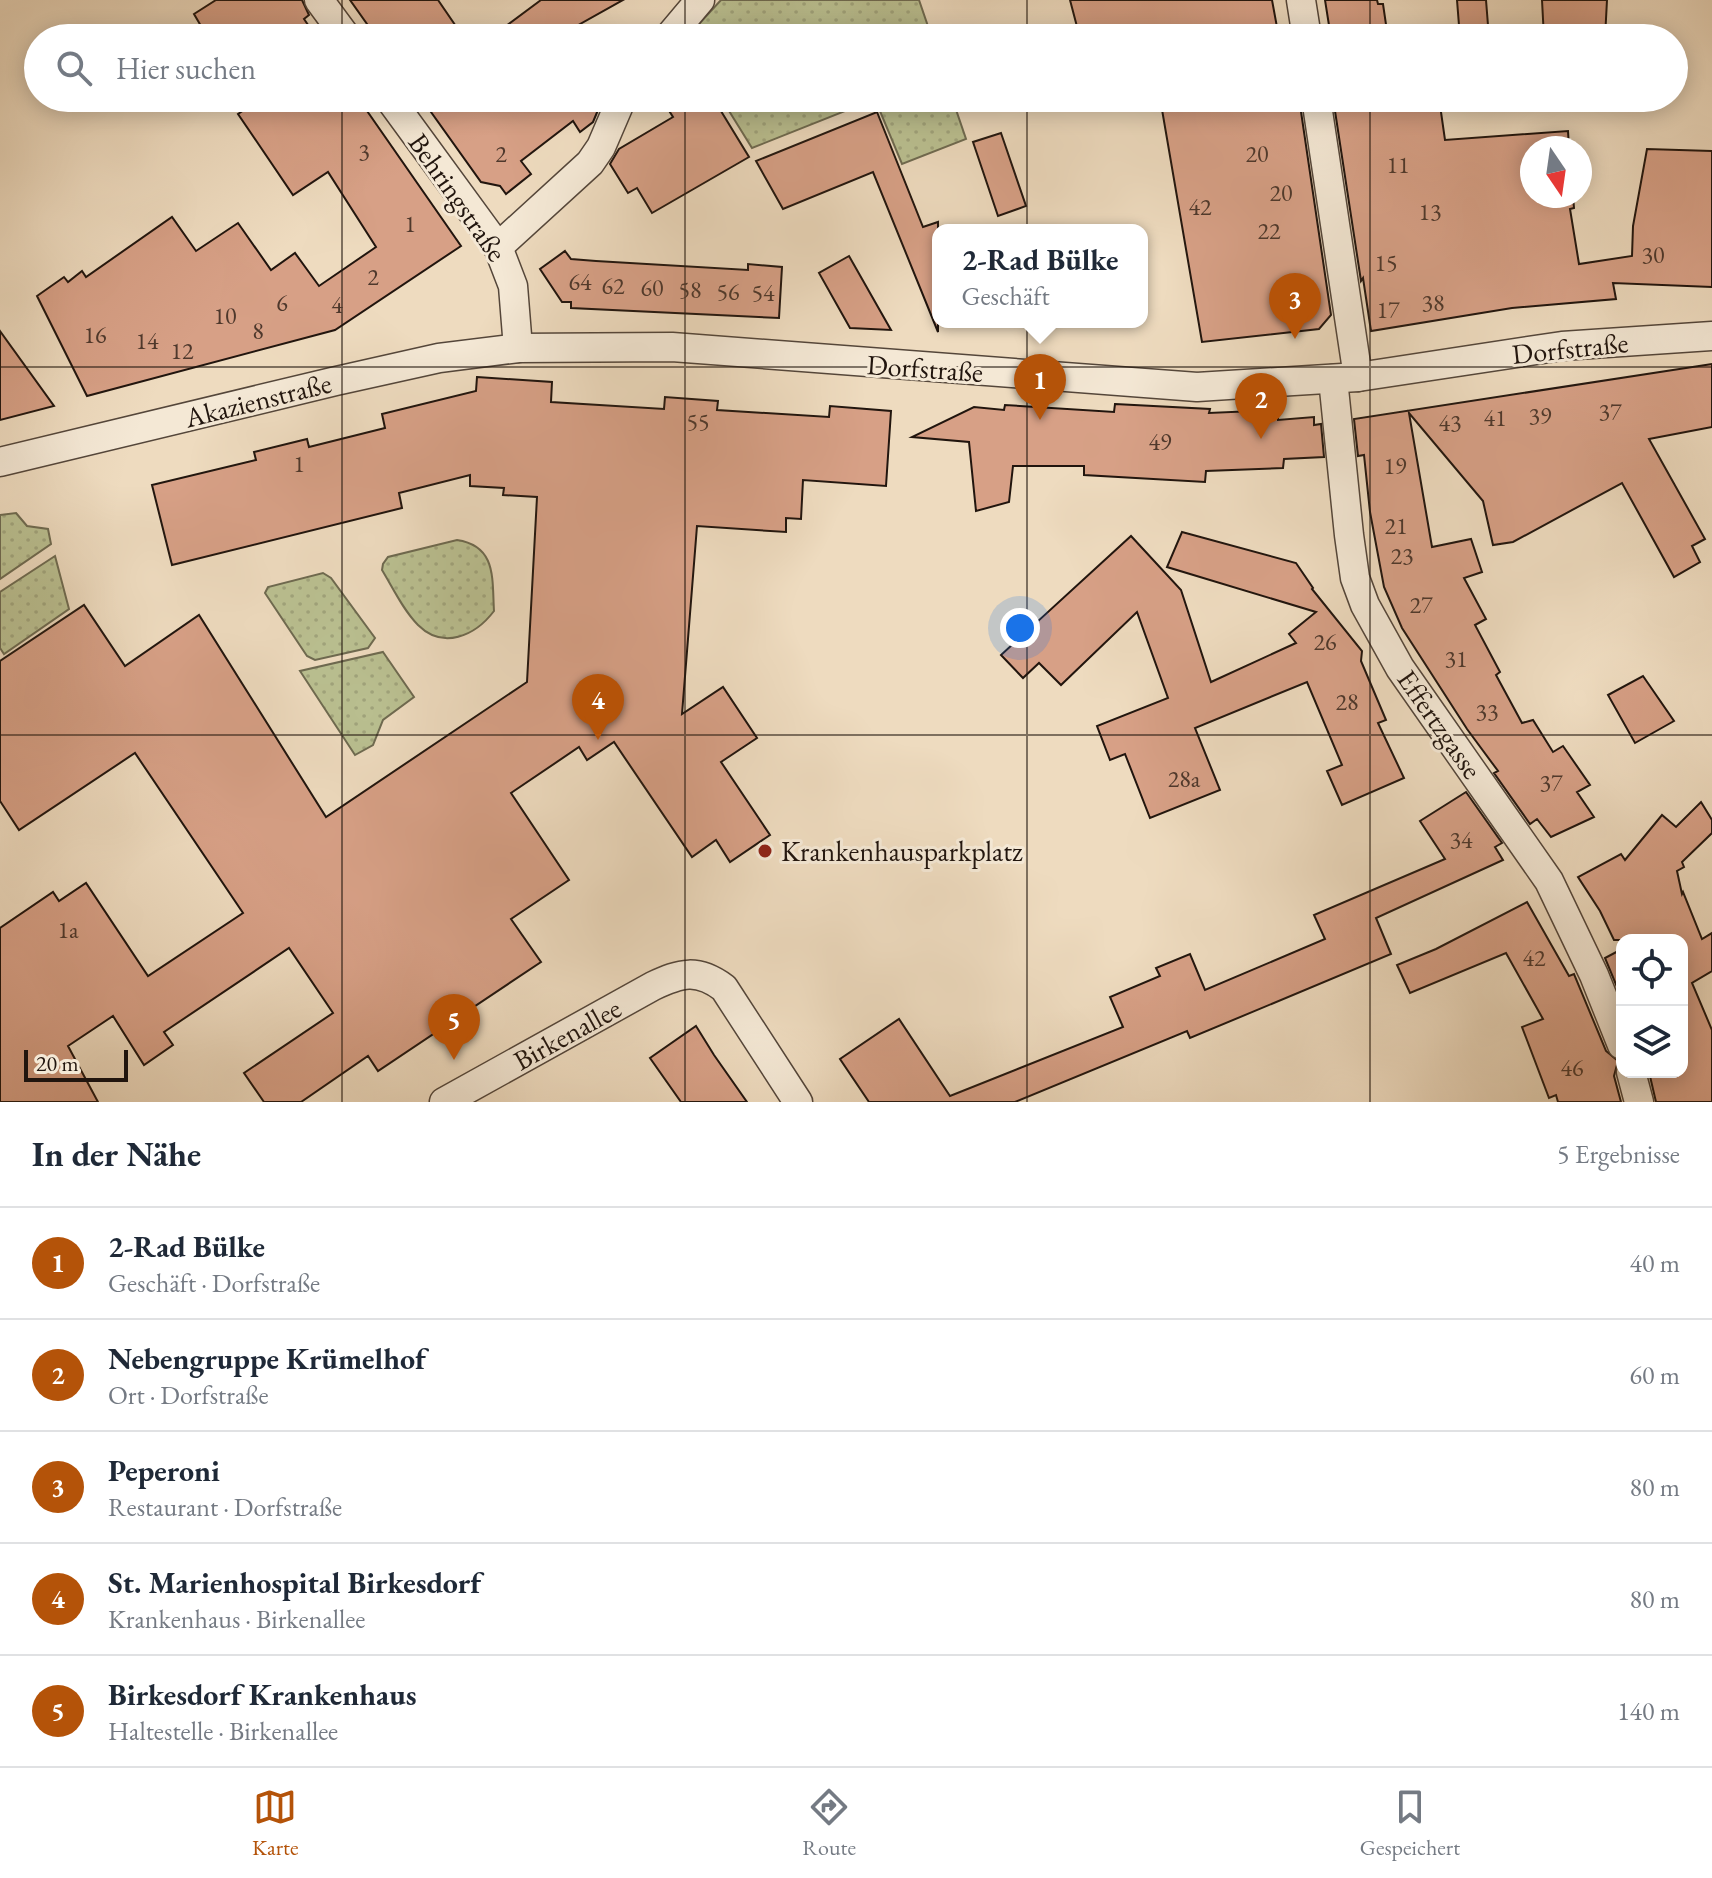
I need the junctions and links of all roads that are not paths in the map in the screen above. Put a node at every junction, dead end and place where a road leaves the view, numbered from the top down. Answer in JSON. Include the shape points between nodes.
{"nodes":[{"id":1,"x":319,"y":0,"type":"edge"},
{"id":2,"x":700,"y":0,"type":"edge"},
{"id":3,"x":1301,"y":0,"type":"edge"},
{"id":4,"x":337,"y":24,"type":"edge"},
{"id":5,"x":680,"y":24,"type":"edge"},
{"id":6,"x":1305,"y":24,"type":"edge"},
{"id":7,"x":399,"y":112,"type":"edge"},
{"id":8,"x":616,"y":112,"type":"edge"},
{"id":9,"x":1318,"y":112,"type":"edge"},
{"id":10,"x":498,"y":247,"type":"junction"},
{"id":11,"x":1712,"y":336,"type":"edge"},
{"id":12,"x":518,"y":348,"type":"junction"},
{"id":13,"x":1346,"y":378,"type":"junction"},
{"id":14,"x":0,"y":462,"type":"edge"},
{"id":15,"x":1616,"y":1030,"type":"edge"},
{"id":16,"x":1633,"y":1078,"type":"edge"},
{"id":17,"x":444,"y":1102,"type":"edge"},
{"id":18,"x":798,"y":1102,"type":"edge"},
{"id":19,"x":1639,"y":1102,"type":"edge"}],
"edges":[{"from":1,"to":4,"type":"street"},
{"from":2,"to":5,"type":"street"},
{"from":3,"to":6,"type":"street"},
{"from":7,"to":10,"type":"street","name":"Behringstraße"},
{"from":8,"to":10,"type":"street","via":[[590,163]]},
{"from":9,"to":13,"type":"street","name":"Effertzgasse"},
{"from":10,"to":12,"type":"street","name":"Behringstraße","via":[[513,286]]},
{"from":11,"to":13,"type":"street","name":"Dorfstraße","via":[[1562,346]]},
{"from":12,"to":13,"type":"street","name":"Dorfstraße","via":[[672,347],[1197,387]]},
{"from":12,"to":14,"type":"street","name":"Akazienstraße","via":[[439,358]]},
{"from":13,"to":15,"type":"street","name":"Effertzgasse","via":[[1351,550],[1365,605],[1400,668],[1549,881]]},
{"from":16,"to":19,"type":"street"},
{"from":17,"to":18,"type":"street","name":"Birkenallee","via":[[653,986],[694,973],[724,988]]}]}
